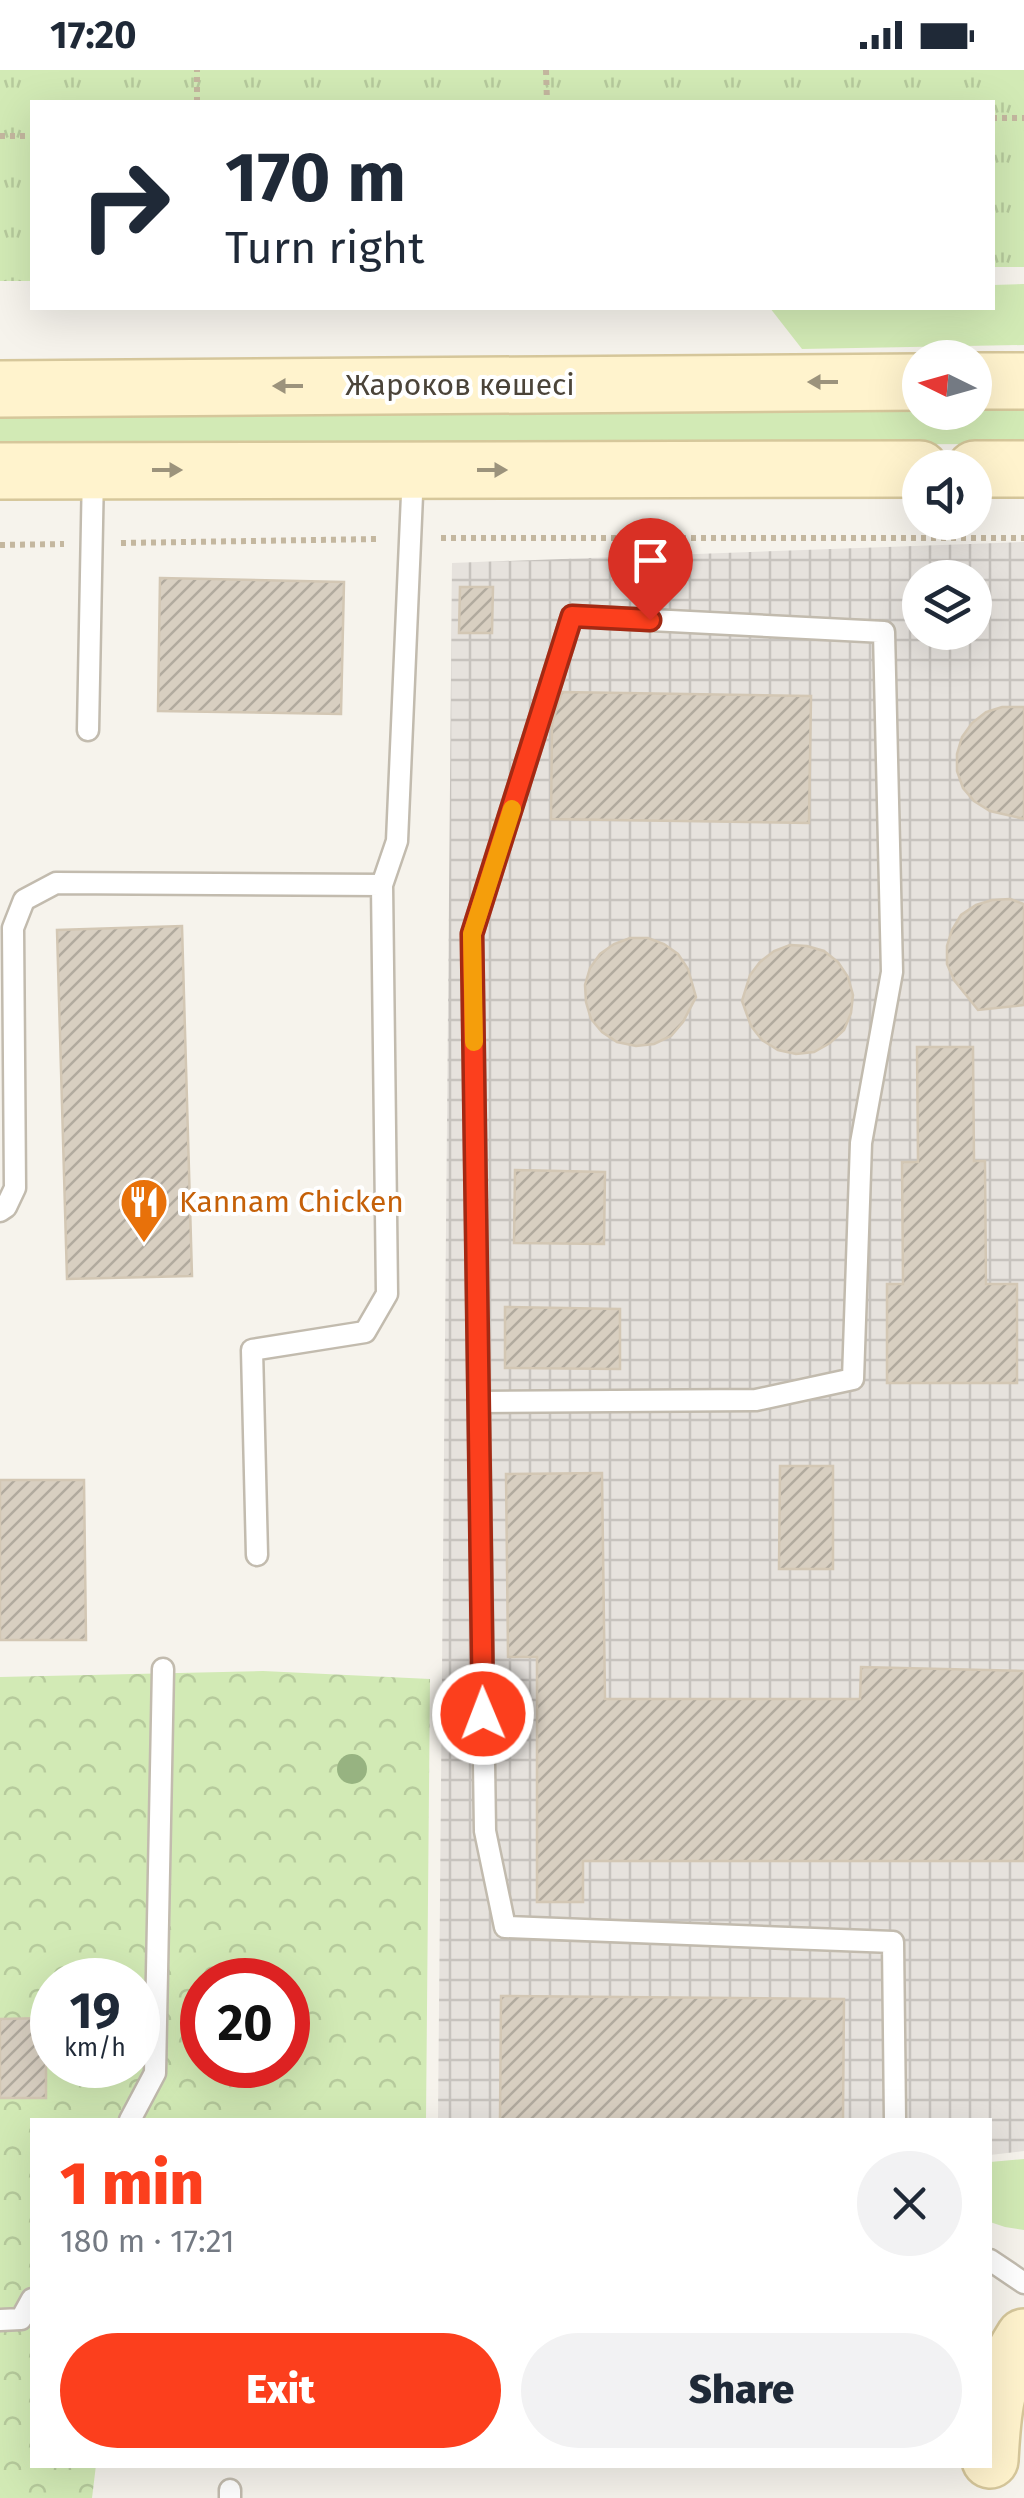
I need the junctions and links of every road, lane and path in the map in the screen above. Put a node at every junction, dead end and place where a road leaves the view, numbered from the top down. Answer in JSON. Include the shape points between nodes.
{"nodes":[{"id":1,"x":197,"y":70,"type":"edge"},
{"id":2,"x":546,"y":70,"type":"edge"},
{"id":3,"x":197,"y":100,"type":"edge"},
{"id":4,"x":547,"y":100,"type":"edge"},
{"id":5,"x":995,"y":118,"type":"edge"},
{"id":6,"x":1024,"y":118,"type":"edge"},
{"id":7,"x":0,"y":136,"type":"edge"},
{"id":8,"x":30,"y":136,"type":"edge"},
{"id":9,"x":992,"y":381,"type":"edge"},
{"id":10,"x":1024,"y":381,"type":"edge"},
{"id":11,"x":902,"y":382,"type":"edge"},
{"id":12,"x":0,"y":388,"type":"edge"},
{"id":13,"x":902,"y":469,"type":"edge"},
{"id":14,"x":992,"y":469,"type":"edge"},
{"id":15,"x":1024,"y":469,"type":"edge"},
{"id":16,"x":93,"y":470,"type":"junction"},
{"id":17,"x":412,"y":470,"type":"junction"},
{"id":18,"x":0,"y":471,"type":"edge"},
{"id":19,"x":410,"y":538,"type":"junction"},
{"id":20,"x":1024,"y":538,"type":"edge"},
{"id":21,"x":91,"y":544,"type":"junction"},
{"id":22,"x":0,"y":546,"type":"edge"},
{"id":23,"x":88,"y":730,"type":"dead end"},
{"id":24,"x":382,"y":885,"type":"junction"},
{"id":25,"x":0,"y":1211,"type":"edge"},
{"id":26,"x":479,"y":1402,"type":"junction"},
{"id":27,"x":257,"y":1554,"type":"dead end"},
{"id":28,"x":162,"y":1669,"type":"dead end"},
{"id":29,"x":131,"y":2118,"type":"edge"},
{"id":30,"x":894,"y":2118,"type":"edge"},
{"id":31,"x":992,"y":2261,"type":"edge"},
{"id":32,"x":1024,"y":2283,"type":"edge"},
{"id":33,"x":30,"y":2303,"type":"edge"},
{"id":34,"x":0,"y":2320,"type":"edge"},
{"id":35,"x":1024,"y":2337,"type":"edge"},
{"id":36,"x":992,"y":2424,"type":"edge"},
{"id":37,"x":990,"y":2468,"type":"edge"},
{"id":38,"x":988,"y":2498,"type":"edge"}],
"edges":[{"from":1,"to":3,"type":"path"},
{"from":2,"to":4,"type":"path"},
{"from":5,"to":6,"type":"path"},
{"from":7,"to":8,"type":"path"},
{"from":9,"to":10,"type":"main road"},
{"from":11,"to":12,"type":"main road","name":"Жароков көшесі","one_way":true},
{"from":17,"to":13,"type":"main road","one_way":true},
{"from":14,"to":15,"type":"main road"},
{"from":16,"to":17,"type":"main road","one_way":true},
{"from":16,"to":18,"type":"main road"},
{"from":16,"to":21,"type":"lane"},
{"from":17,"to":19,"type":"lane"},
{"from":19,"to":20,"type":"path"},
{"from":19,"to":21,"type":"path"},
{"from":19,"to":24,"type":"lane","via":[[398,841]]},
{"from":21,"to":22,"type":"path"},
{"from":21,"to":23,"type":"lane"},
{"from":24,"to":25,"type":"lane","via":[[56,882],[24,900],[13,928],[16,1188]]},
{"from":24,"to":27,"type":"lane","via":[[387,1294],[365,1332],[252,1350]]},
{"from":26,"to":26,"type":"lane","via":[[472,934],[572,616],[884,632],[892,972],[862,1143],[853,1379],[756,1400]]},
{"from":26,"to":30,"type":"lane","via":[[485,1831],[506,1927],[892,1942]]},
{"from":28,"to":29,"type":"lane","via":[[155,2074]]},
{"from":31,"to":32,"type":"lane"},
{"from":33,"to":34,"type":"lane","via":[[21,2320]]},
{"from":35,"to":36,"type":"main road","via":[[1005,2367]]},
{"from":37,"to":38,"type":"main road"}]}
